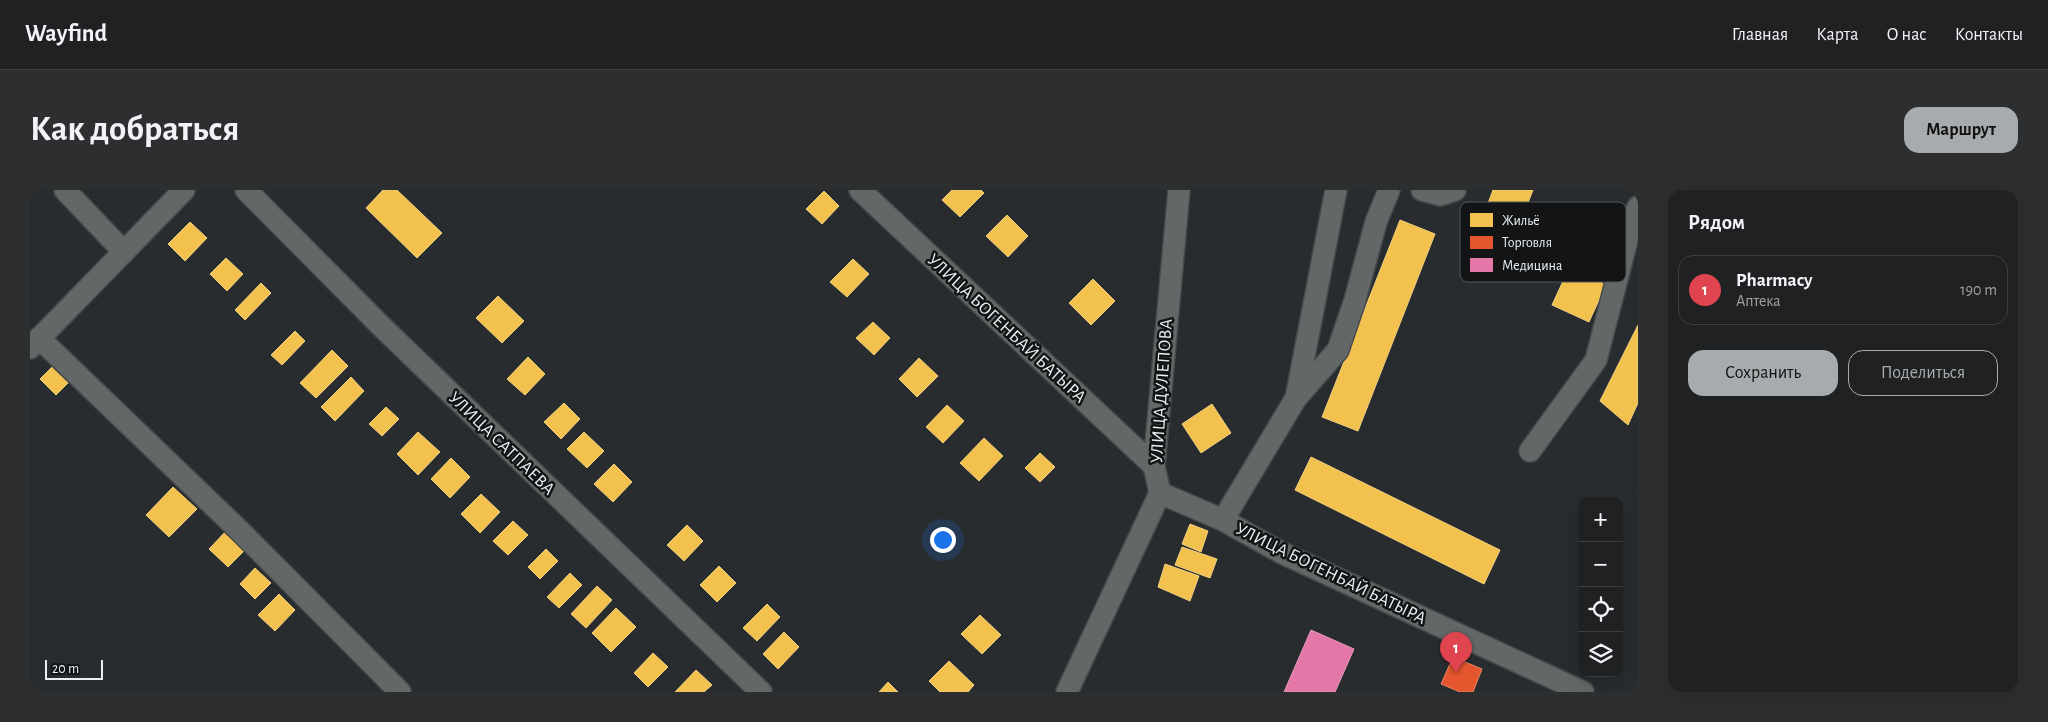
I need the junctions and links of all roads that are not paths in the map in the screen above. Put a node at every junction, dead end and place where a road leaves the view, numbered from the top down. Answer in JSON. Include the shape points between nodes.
{"nodes":[{"id":1,"x":65,"y":190,"type":"edge"},
{"id":2,"x":184,"y":190,"type":"edge"},
{"id":3,"x":246,"y":190,"type":"edge"},
{"id":4,"x":860,"y":190,"type":"edge"},
{"id":5,"x":1179,"y":190,"type":"edge"},
{"id":6,"x":1336,"y":190,"type":"edge"},
{"id":7,"x":1388,"y":190,"type":"edge"},
{"id":8,"x":1422,"y":190,"type":"edge"},
{"id":9,"x":1455,"y":190,"type":"edge"},
{"id":10,"x":1638,"y":207,"type":"edge"},
{"id":11,"x":1626,"y":244,"type":"edge"},
{"id":12,"x":124,"y":252,"type":"junction"},
{"id":13,"x":1616,"y":282,"type":"edge"},
{"id":14,"x":34,"y":343,"type":"edge"},
{"id":15,"x":1296,"y":398,"type":"junction"},
{"id":16,"x":1530,"y":451,"type":"dead end"},
{"id":17,"x":1154,"y":466,"type":"junction"},
{"id":18,"x":1160,"y":494,"type":"junction"},
{"id":19,"x":1223,"y":520,"type":"junction"},
{"id":20,"x":400,"y":692,"type":"edge"},
{"id":21,"x":761,"y":692,"type":"edge"},
{"id":22,"x":1067,"y":692,"type":"edge"},
{"id":23,"x":1583,"y":692,"type":"edge"}],
"edges":[{"from":1,"to":12,"type":"street"},
{"from":2,"to":12,"type":"street"},
{"from":3,"to":21,"type":"street","name":"УЛИЦА САТПАЕВА","via":[[382,327]]},
{"from":4,"to":17,"type":"street","name":"УЛИЦА БОГЕНБАЙ БАТЫРА"},
{"from":5,"to":17,"type":"street","name":"УЛИЦА ДУЛЕПОВА"},
{"from":6,"to":15,"type":"street"},
{"from":7,"to":15,"type":"street","via":[[1338,350]]},
{"from":8,"to":9,"type":"street","via":[[1440,195]]},
{"from":10,"to":11,"type":"street"},
{"from":12,"to":14,"type":"street"},
{"from":13,"to":16,"type":"street","via":[[1596,360]]},
{"from":14,"to":20,"type":"street","via":[[242,533]]},
{"from":15,"to":19,"type":"street"},
{"from":17,"to":18,"type":"street","name":"УЛИЦА ДУЛЕПОВА"},
{"from":18,"to":19,"type":"street","name":"УЛИЦА БОГЕНБАЙ БАТЫРА"},
{"from":18,"to":22,"type":"street"},
{"from":19,"to":23,"type":"street","name":"УЛИЦА БОГЕНБАЙ БАТЫРА","via":[[1282,553]]}]}
